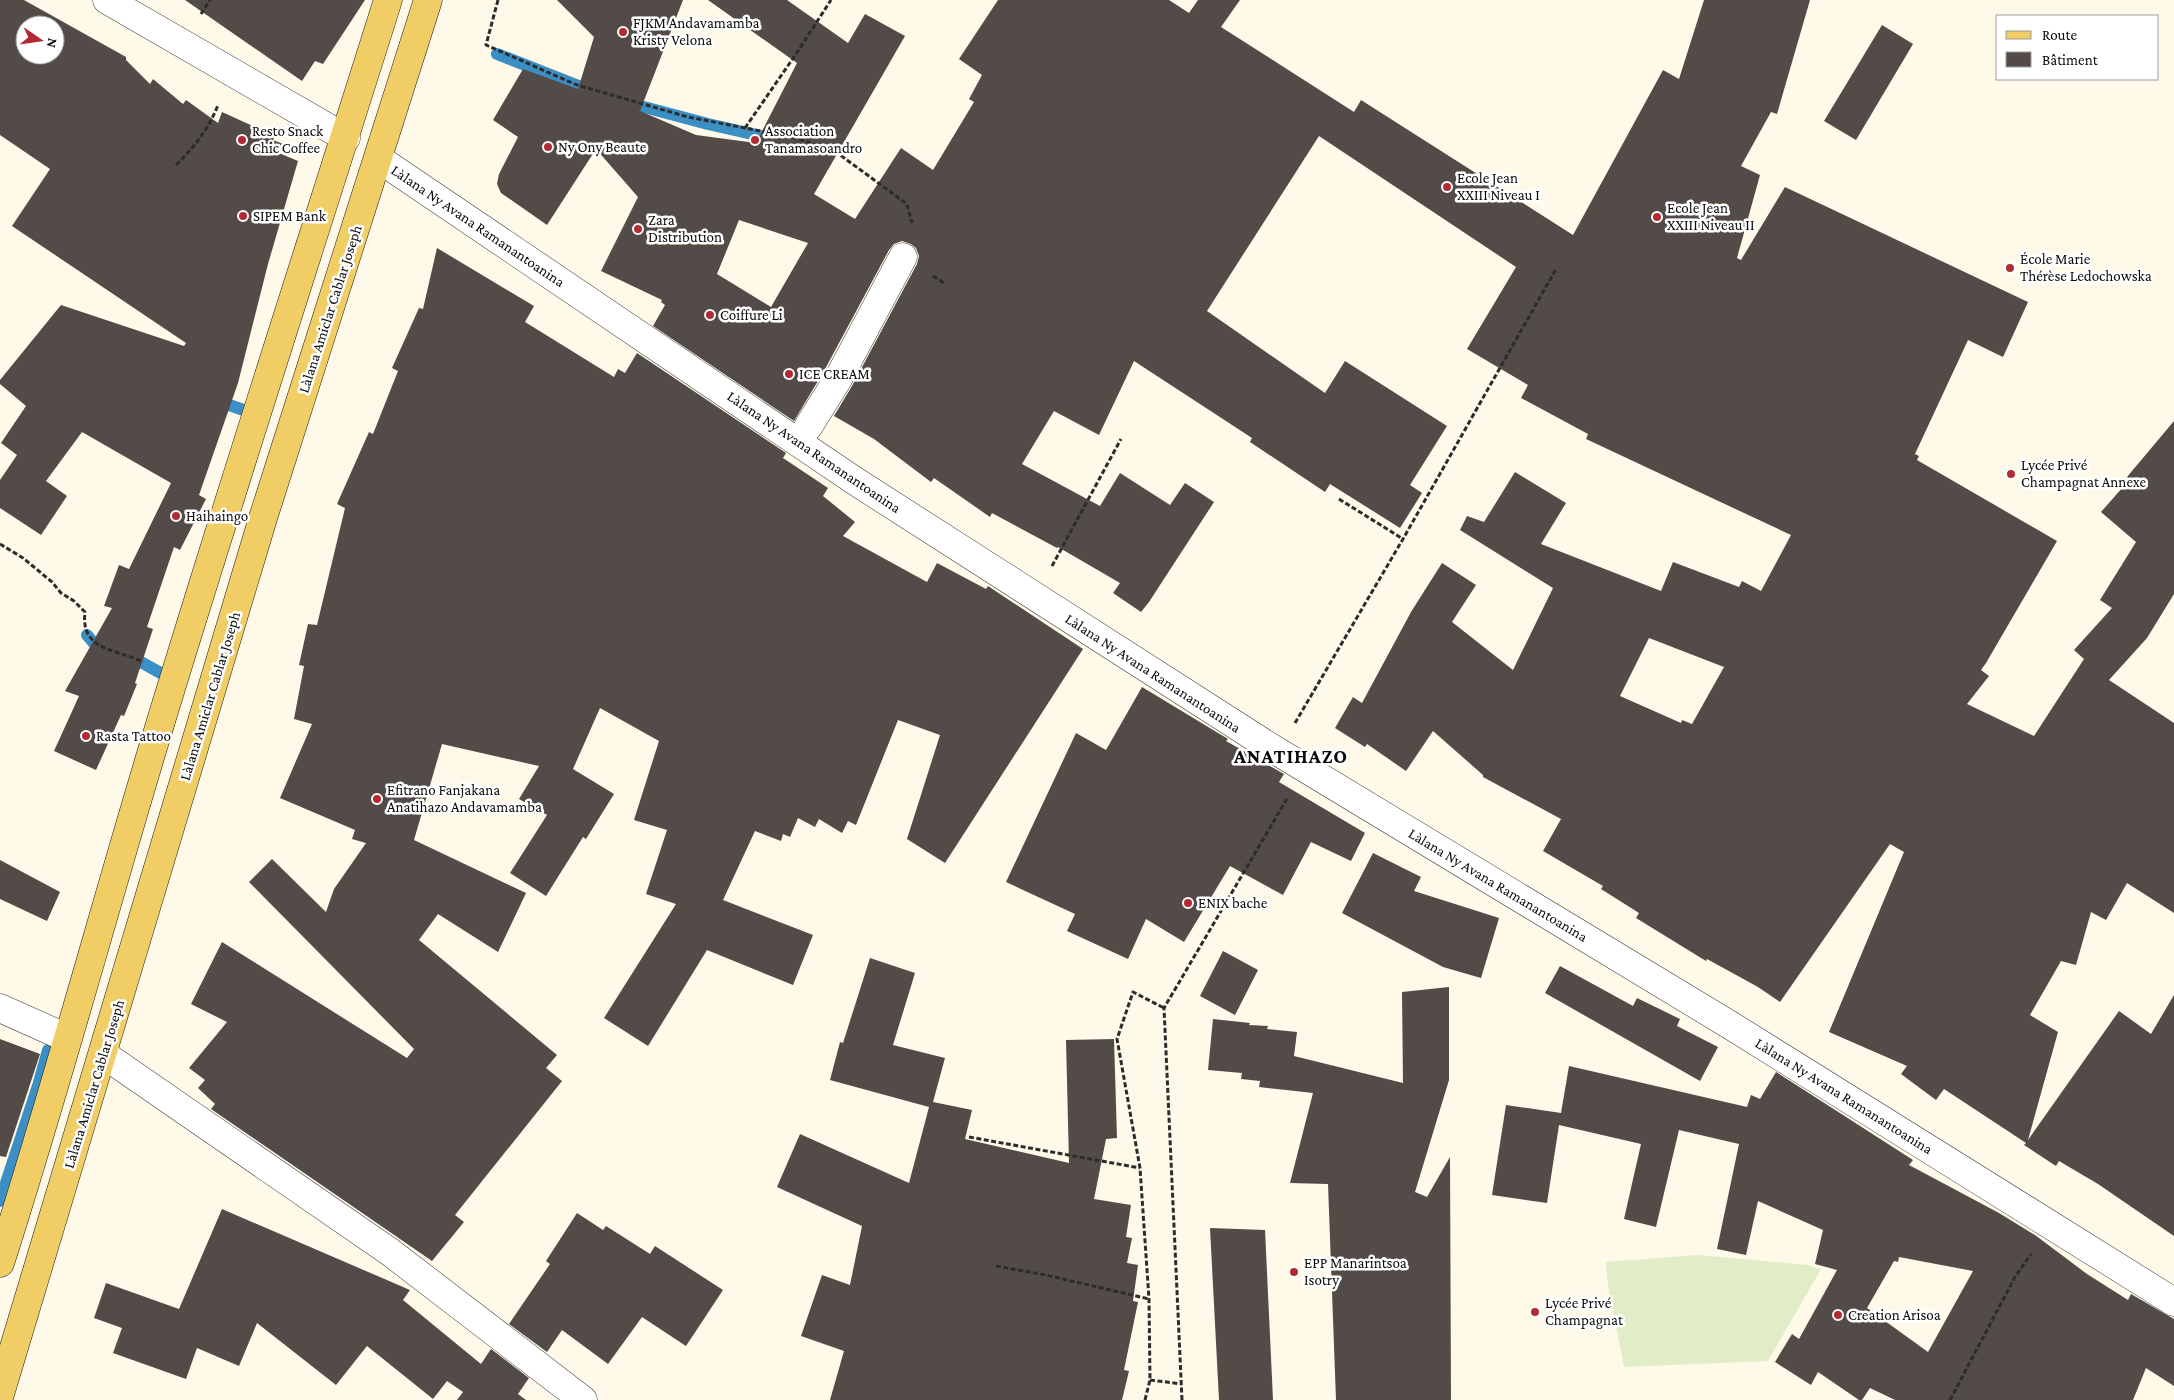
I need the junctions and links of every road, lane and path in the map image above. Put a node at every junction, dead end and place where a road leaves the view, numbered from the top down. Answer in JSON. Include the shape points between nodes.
{"nodes":[{"id":1,"x":107,"y":0,"type":"edge"},
{"id":2,"x":388,"y":0,"type":"edge"},
{"id":3,"x":428,"y":0,"type":"edge"},
{"id":4,"x":498,"y":0,"type":"edge"},
{"id":5,"x":830,"y":0,"type":"edge"},
{"id":6,"x":221,"y":98,"type":"dead end"},
{"id":7,"x":745,"y":128,"type":"junction"},
{"id":8,"x":346,"y":138,"type":"junction"},
{"id":9,"x":379,"y":159,"type":"junction"},
{"id":10,"x":176,"y":164,"type":"dead end"},
{"id":11,"x":903,"y":256,"type":"joint"},
{"id":12,"x":1556,"y":269,"type":"dead end"},
{"id":13,"x":808,"y":427,"type":"dead end"},
{"id":14,"x":1121,"y":439,"type":"dead end"},
{"id":15,"x":1339,"y":499,"type":"dead end"},
{"id":16,"x":1404,"y":539,"type":"junction"},
{"id":17,"x":0,"y":544,"type":"edge"},
{"id":18,"x":1052,"y":567,"type":"dead end"},
{"id":19,"x":150,"y":665,"type":"dead end"},
{"id":20,"x":1293,"y":726,"type":"dead end"},
{"id":21,"x":1292,"y":790,"type":"dead end"},
{"id":22,"x":0,"y":1008,"type":"edge"},
{"id":23,"x":1164,"y":1008,"type":"junction"},
{"id":24,"x":67,"y":1038,"type":"junction"},
{"id":25,"x":103,"y":1054,"type":"junction"},
{"id":26,"x":969,"y":1137,"type":"dead end"},
{"id":27,"x":1140,"y":1168,"type":"junction"},
{"id":28,"x":2036,"y":1246,"type":"dead end"},
{"id":29,"x":0,"y":1263,"type":"edge"},
{"id":30,"x":996,"y":1266,"type":"dead end"},
{"id":31,"x":1148,"y":1299,"type":"junction"},
{"id":32,"x":2174,"y":1302,"type":"edge"},
{"id":33,"x":1150,"y":1380,"type":"junction"},
{"id":34,"x":1182,"y":1384,"type":"junction"},
{"id":35,"x":0,"y":1394,"type":"edge"},
{"id":36,"x":583,"y":1400,"type":"edge"},
{"id":37,"x":1145,"y":1400,"type":"edge"},
{"id":38,"x":1182,"y":1400,"type":"edge"},
{"id":39,"x":1950,"y":1400,"type":"edge"}],
"edges":[{"from":1,"to":8,"type":"street"},
{"from":2,"to":8,"type":"main road"},
{"from":3,"to":9,"type":"main road","name":"Làlana Amiclar Cablar Joseph"},
{"from":4,"to":7,"type":"path","via":[[486,45],[577,85],[688,117]]},
{"from":5,"to":7,"type":"path"},
{"from":6,"to":10,"type":"path","via":[[200,137]]},
{"from":7,"to":11,"type":"path","via":[[797,138],[836,152],[907,204],[913,226]]},
{"from":8,"to":24,"type":"main road","via":[[258,404]]},
{"from":9,"to":25,"type":"main road","name":"Làlana Amiclar Cablar Joseph","via":[[263,518]]},
{"from":9,"to":32,"type":"street","name":"Làlana Ny Avana Ramanantoanina","via":[[855,481],[1270,747],[1730,1025]]},
{"from":11,"to":13,"type":"street","via":[[838,379]]},
{"from":12,"to":16,"type":"path"},
{"from":14,"to":18,"type":"path"},
{"from":15,"to":16,"type":"path"},
{"from":16,"to":20,"type":"path"},
{"from":17,"to":19,"type":"path","via":[[23,558],[80,606],[85,612],[83,622],[88,635],[97,646]]},
{"from":21,"to":23,"type":"path"},
{"from":22,"to":24,"type":"street"},
{"from":23,"to":27,"type":"path","via":[[1133,992],[1117,1039]]},
{"from":23,"to":34,"type":"path"},
{"from":24,"to":29,"type":"main road"},
{"from":25,"to":35,"type":"main road","name":"Làlana Amiclar Cablar Joseph"},
{"from":25,"to":36,"type":"street","via":[[390,1252]]},
{"from":26,"to":27,"type":"path"},
{"from":27,"to":31,"type":"path"},
{"from":28,"to":39,"type":"path","via":[[2015,1277]]},
{"from":30,"to":31,"type":"path"},
{"from":31,"to":33,"type":"path"},
{"from":33,"to":34,"type":"path"},
{"from":33,"to":37,"type":"path"},
{"from":34,"to":38,"type":"path"}]}
